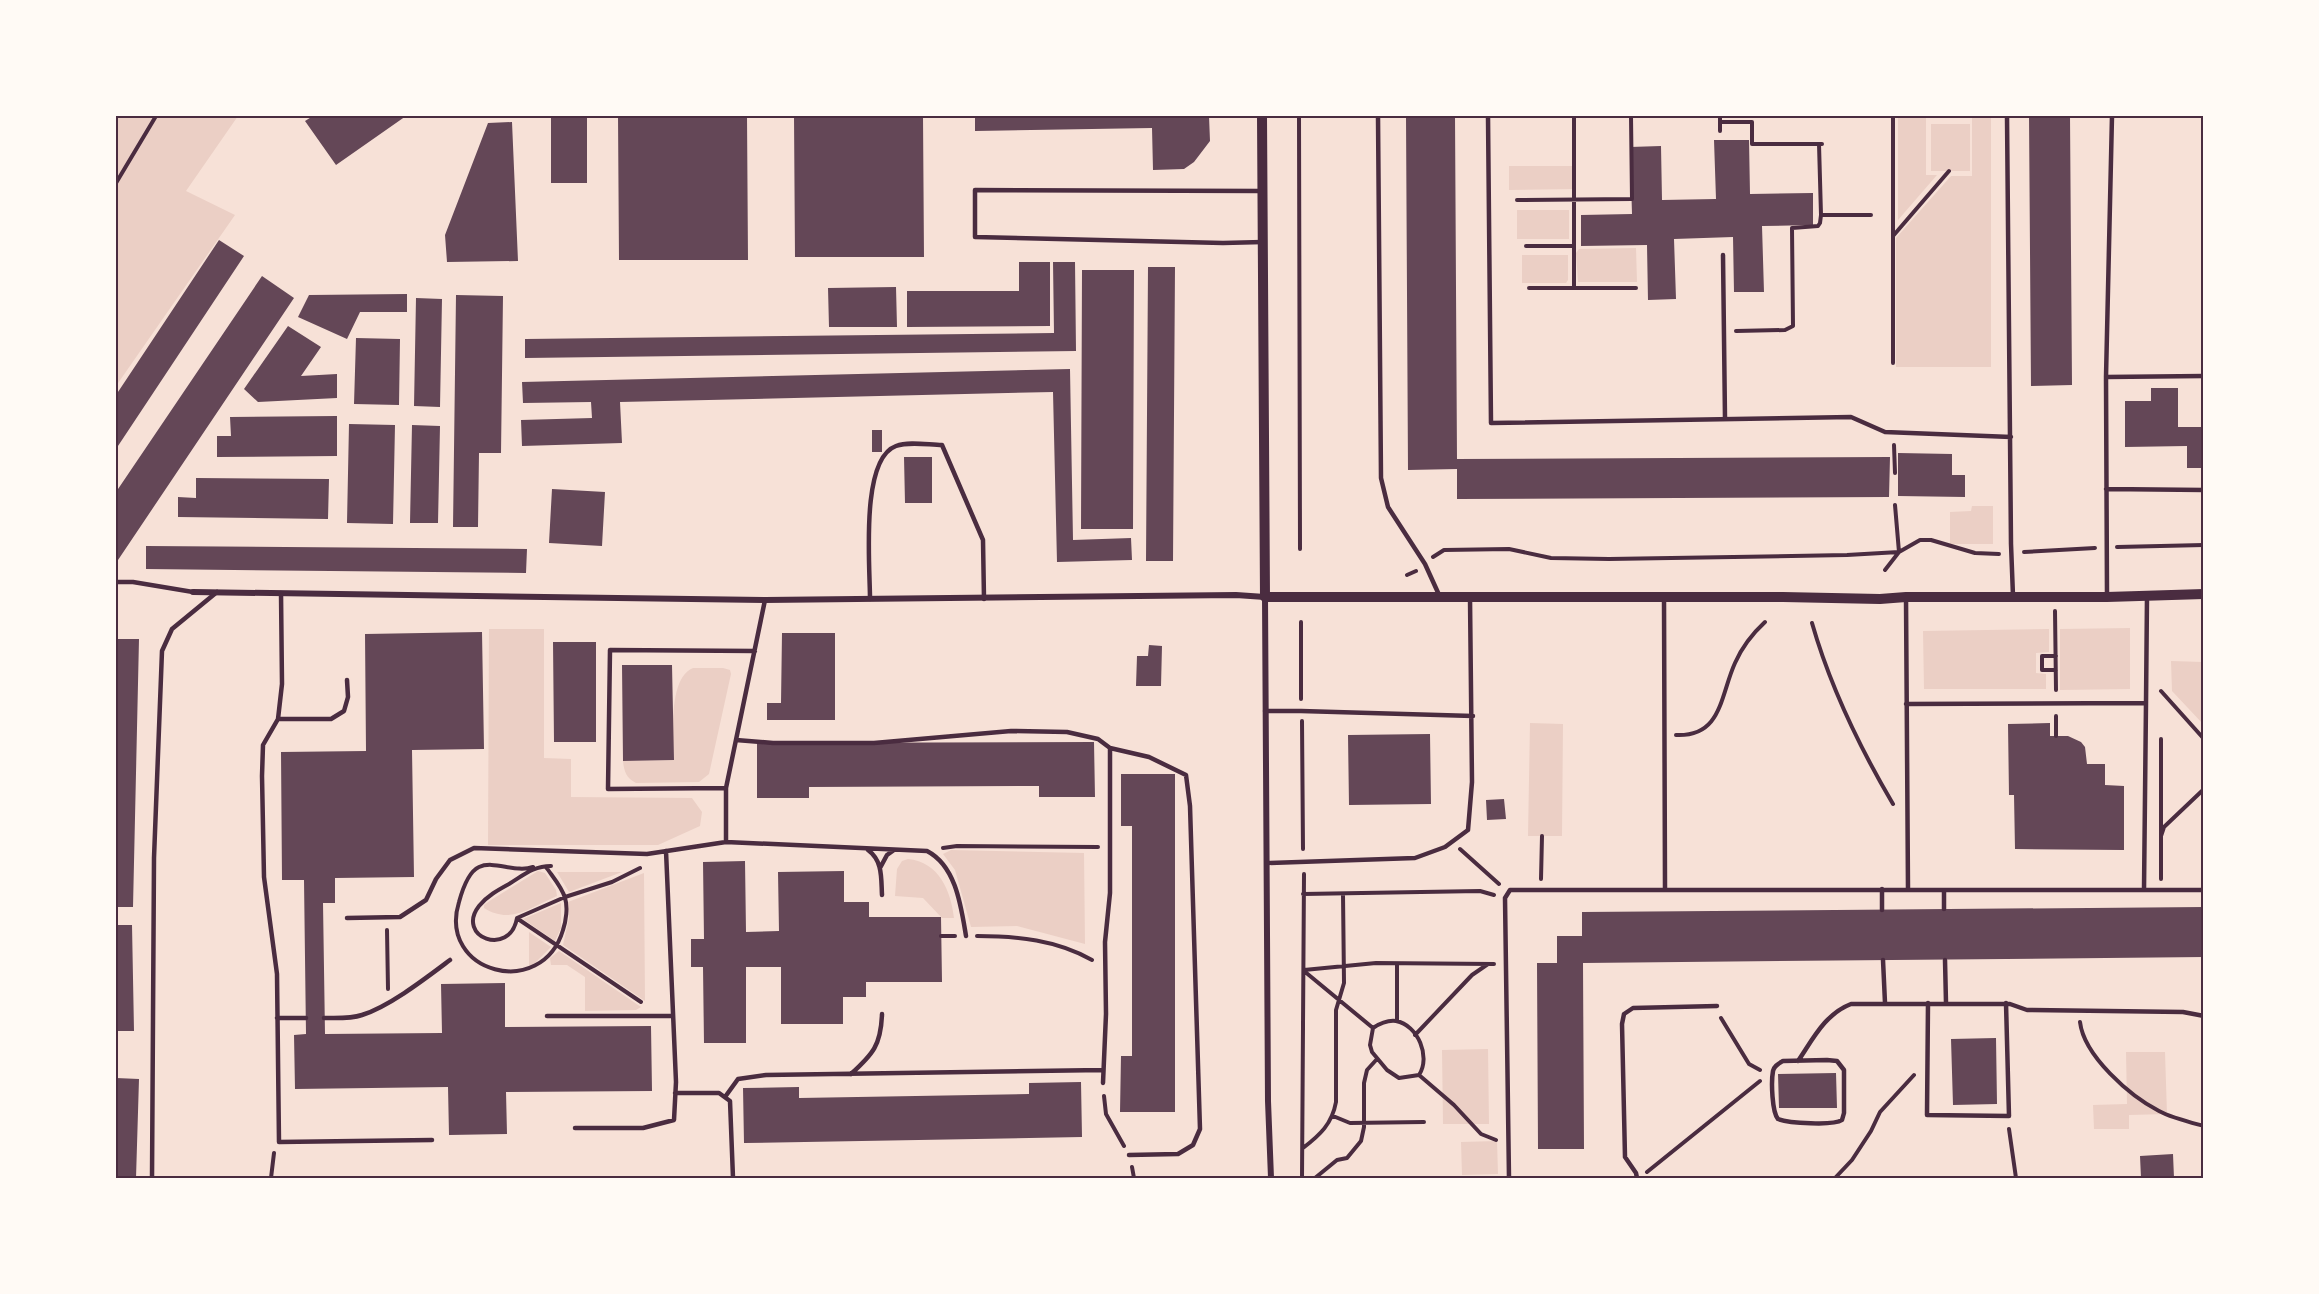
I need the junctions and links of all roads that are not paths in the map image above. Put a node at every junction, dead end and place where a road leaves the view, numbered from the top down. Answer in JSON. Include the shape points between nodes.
{"nodes":[{"id":1,"x":1262,"y":116,"type":"edge"},
{"id":2,"x":1378,"y":116,"type":"edge"},
{"id":3,"x":1488,"y":116,"type":"edge"},
{"id":4,"x":2007,"y":116,"type":"edge"},
{"id":5,"x":2112,"y":116,"type":"edge"},
{"id":6,"x":1262,"y":191,"type":"junction"},
{"id":7,"x":1263,"y":242,"type":"junction"},
{"id":8,"x":1723,"y":255,"type":"dead end"},
{"id":9,"x":2204,"y":376,"type":"edge"},
{"id":10,"x":2106,"y":377,"type":"junction"},
{"id":11,"x":1725,"y":419,"type":"junction"},
{"id":12,"x":2011,"y":437,"type":"junction"},
{"id":13,"x":2106,"y":489,"type":"junction"},
{"id":14,"x":2204,"y":490,"type":"edge"},
{"id":15,"x":116,"y":582,"type":"edge"},
{"id":16,"x":193,"y":592,"type":"joint"},
{"id":17,"x":217,"y":592,"type":"junction"},
{"id":18,"x":281,"y":593,"type":"junction"},
{"id":19,"x":2204,"y":594,"type":"edge"},
{"id":20,"x":2147,"y":596,"type":"junction"},
{"id":21,"x":1265,"y":597,"type":"junction"},
{"id":22,"x":1440,"y":597,"type":"junction"},
{"id":23,"x":1470,"y":597,"type":"junction"},
{"id":24,"x":1906,"y":597,"type":"junction"},
{"id":25,"x":2107,"y":597,"type":"junction"},
{"id":26,"x":1664,"y":598,"type":"junction"},
{"id":27,"x":2013,"y":598,"type":"junction"},
{"id":28,"x":870,"y":599,"type":"junction"},
{"id":29,"x":984,"y":599,"type":"junction"},
{"id":30,"x":765,"y":600,"type":"junction"},
{"id":31,"x":755,"y":651,"type":"junction"},
{"id":32,"x":347,"y":680,"type":"dead end"},
{"id":33,"x":2146,"y":703,"type":"junction"},
{"id":34,"x":1906,"y":704,"type":"junction"},
{"id":35,"x":1265,"y":711,"type":"junction"},
{"id":36,"x":1473,"y":716,"type":"junction"},
{"id":37,"x":278,"y":719,"type":"junction"},
{"id":38,"x":736,"y":740,"type":"junction"},
{"id":39,"x":1110,"y":748,"type":"junction"},
{"id":40,"x":726,"y":788,"type":"junction"},
{"id":41,"x":726,"y":842,"type":"junction"},
{"id":42,"x":865,"y":849,"type":"junction"},
{"id":43,"x":894,"y":850,"type":"junction"},
{"id":44,"x":666,"y":851,"type":"junction"},
{"id":45,"x":1267,"y":863,"type":"junction"},
{"id":46,"x":880,"y":868,"type":"junction"},
{"id":47,"x":1665,"y":889,"type":"junction"},
{"id":48,"x":1882,"y":890,"type":"junction"},
{"id":49,"x":1908,"y":890,"type":"junction"},
{"id":50,"x":1944,"y":890,"type":"junction"},
{"id":51,"x":2144,"y":890,"type":"junction"},
{"id":52,"x":2204,"y":890,"type":"edge"},
{"id":53,"x":882,"y":895,"type":"dead end"},
{"id":54,"x":1944,"y":909,"type":"dead end"},
{"id":55,"x":1882,"y":910,"type":"dead end"},
{"id":56,"x":347,"y":918,"type":"dead end"},
{"id":57,"x":966,"y":936,"type":"road end"},
{"id":58,"x":450,"y":960,"type":"dead end"},
{"id":59,"x":1883,"y":960,"type":"dead end"},
{"id":60,"x":1945,"y":960,"type":"dead end"},
{"id":61,"x":1885,"y":1003,"type":"junction"},
{"id":62,"x":1928,"y":1003,"type":"junction"},
{"id":63,"x":1946,"y":1003,"type":"junction"},
{"id":64,"x":2006,"y":1003,"type":"junction"},
{"id":65,"x":1717,"y":1006,"type":"dead end"},
{"id":66,"x":882,"y":1014,"type":"dead end"},
{"id":67,"x":673,"y":1016,"type":"junction"},
{"id":68,"x":2204,"y":1016,"type":"edge"},
{"id":69,"x":547,"y":1017,"type":"dead end"},
{"id":70,"x":277,"y":1018,"type":"junction"},
{"id":71,"x":306,"y":1018,"type":"dead end"},
{"id":72,"x":324,"y":1018,"type":"dead end"},
{"id":73,"x":1798,"y":1061,"type":"junction"},
{"id":74,"x":1104,"y":1070,"type":"junction"},
{"id":75,"x":851,"y":1074,"type":"junction"},
{"id":76,"x":1103,"y":1083,"type":"road end"},
{"id":77,"x":675,"y":1094,"type":"junction"},
{"id":78,"x":725,"y":1097,"type":"junction"},
{"id":79,"x":575,"y":1128,"type":"dead end"},
{"id":80,"x":432,"y":1140,"type":"dead end"},
{"id":81,"x":1129,"y":1155,"type":"road end"},
{"id":82,"x":1637,"y":1178,"type":"edge"},
{"id":83,"x":152,"y":1179,"type":"edge"},
{"id":84,"x":733,"y":1179,"type":"edge"},
{"id":85,"x":1271,"y":1179,"type":"edge"},
{"id":86,"x":1509,"y":1179,"type":"edge"}],
"edges":[{"from":1,"to":6,"type":"street"},
{"from":2,"to":22,"type":"lane","via":[[1381,478],[1388,507],[1425,564]]},
{"from":3,"to":11,"type":"lane","via":[[1491,423]]},
{"from":4,"to":12,"type":"lane"},
{"from":5,"to":10,"type":"lane"},
{"from":6,"to":7,"type":"street"},
{"from":6,"to":7,"type":"lane","via":[[975,190],[975,237]]},
{"from":7,"to":21,"type":"street"},
{"from":8,"to":11,"type":"lane"},
{"from":9,"to":10,"type":"lane"},
{"from":10,"to":13,"type":"lane"},
{"from":11,"to":12,"type":"lane","via":[[1851,417],[1885,432]]},
{"from":12,"to":27,"type":"lane"},
{"from":13,"to":14,"type":"lane"},
{"from":13,"to":25,"type":"lane"},
{"from":15,"to":16,"type":"lane"},
{"from":16,"to":17,"type":"street"},
{"from":17,"to":18,"type":"street"},
{"from":17,"to":83,"type":"lane","via":[[172,629],[162,651],[154,858]]},
{"from":18,"to":30,"type":"street"},
{"from":18,"to":37,"type":"lane","via":[[283,651]]},
{"from":19,"to":20,"type":"street"},
{"from":20,"to":25,"type":"street"},
{"from":20,"to":33,"type":"lane"},
{"from":21,"to":22,"type":"street"},
{"from":21,"to":29,"type":"street"},
{"from":21,"to":35,"type":"street"},
{"from":22,"to":23,"type":"street"},
{"from":23,"to":26,"type":"street"},
{"from":23,"to":36,"type":"lane"},
{"from":24,"to":26,"type":"street"},
{"from":24,"to":27,"type":"street"},
{"from":24,"to":34,"type":"lane"},
{"from":25,"to":27,"type":"street"},
{"from":26,"to":47,"type":"lane"},
{"from":28,"to":29,"type":"street"},
{"from":28,"to":29,"type":"lane","via":[[870,518],[877,467],[882,457],[898,445],[942,445],[983,540]]},
{"from":28,"to":30,"type":"street"},
{"from":30,"to":31,"type":"lane"},
{"from":31,"to":38,"type":"lane"},
{"from":31,"to":40,"type":"lane","via":[[610,650],[608,789]]},
{"from":32,"to":37,"type":"lane","via":[[344,711],[332,719]]},
{"from":33,"to":34,"type":"lane"},
{"from":33,"to":51,"type":"lane"},
{"from":34,"to":49,"type":"lane"},
{"from":35,"to":36,"type":"lane"},
{"from":35,"to":45,"type":"street"},
{"from":36,"to":45,"type":"lane","via":[[1468,830],[1445,847],[1415,858]]},
{"from":37,"to":70,"type":"lane","via":[[263,745],[262,776],[264,878],[277,974]]},
{"from":38,"to":39,"type":"lane","via":[[874,743],[1011,731],[1067,732],[1098,739]]},
{"from":38,"to":40,"type":"lane"},
{"from":39,"to":74,"type":"lane"},
{"from":39,"to":81,"type":"lane","via":[[1149,758],[1186,775],[1190,806],[1200,1129],[1193,1145],[1178,1154]]},
{"from":40,"to":41,"type":"lane"},
{"from":41,"to":42,"type":"lane"},
{"from":41,"to":44,"type":"lane"},
{"from":42,"to":43,"type":"lane"},
{"from":42,"to":46,"type":"lane","via":[[875,856]]},
{"from":43,"to":46,"type":"lane"},
{"from":43,"to":57,"type":"lane","via":[[927,851],[936,856],[948,871],[958,897]]},
{"from":44,"to":56,"type":"lane","via":[[647,854],[474,848],[450,860],[426,900],[400,917]]},
{"from":44,"to":67,"type":"lane"},
{"from":45,"to":85,"type":"street"},
{"from":46,"to":53,"type":"lane"},
{"from":47,"to":48,"type":"lane"},
{"from":47,"to":86,"type":"lane","via":[[1514,889],[1507,894]]},
{"from":48,"to":49,"type":"lane"},
{"from":48,"to":55,"type":"lane"},
{"from":49,"to":50,"type":"lane"},
{"from":50,"to":51,"type":"lane"},
{"from":50,"to":54,"type":"lane"},
{"from":51,"to":52,"type":"lane"},
{"from":58,"to":72,"type":"lane","via":[[415,986],[363,1015]]},
{"from":59,"to":61,"type":"lane"},
{"from":60,"to":63,"type":"lane"},
{"from":61,"to":62,"type":"lane"},
{"from":61,"to":73,"type":"lane","via":[[1841,1008],[1823,1023]]},
{"from":62,"to":63,"type":"lane"},
{"from":62,"to":64,"type":"lane","via":[[1928,1115],[2009,1116]]},
{"from":63,"to":64,"type":"lane"},
{"from":64,"to":68,"type":"lane","via":[[2023,1010],[2183,1012]]},
{"from":65,"to":82,"type":"lane","via":[[1630,1008],[1624,1014],[1624,1157]]},
{"from":66,"to":75,"type":"lane","via":[[881,1034],[868,1058]]},
{"from":67,"to":69,"type":"lane"},
{"from":67,"to":77,"type":"lane"},
{"from":70,"to":71,"type":"lane"},
{"from":70,"to":80,"type":"lane","via":[[279,1142]]},
{"from":73,"to":73,"type":"lane","via":[[1780,1062],[1773,1071],[1773,1106],[1778,1119],[1840,1121],[1844,1113],[1845,1076],[1841,1066],[1837,1061]]},
{"from":74,"to":75,"type":"lane"},
{"from":74,"to":76,"type":"lane"},
{"from":75,"to":78,"type":"lane","via":[[738,1079]]},
{"from":77,"to":78,"type":"lane","via":[[720,1093]]},
{"from":77,"to":79,"type":"lane","via":[[674,1120],[643,1128]]},
{"from":78,"to":84,"type":"lane","via":[[730,1101]]}]}
